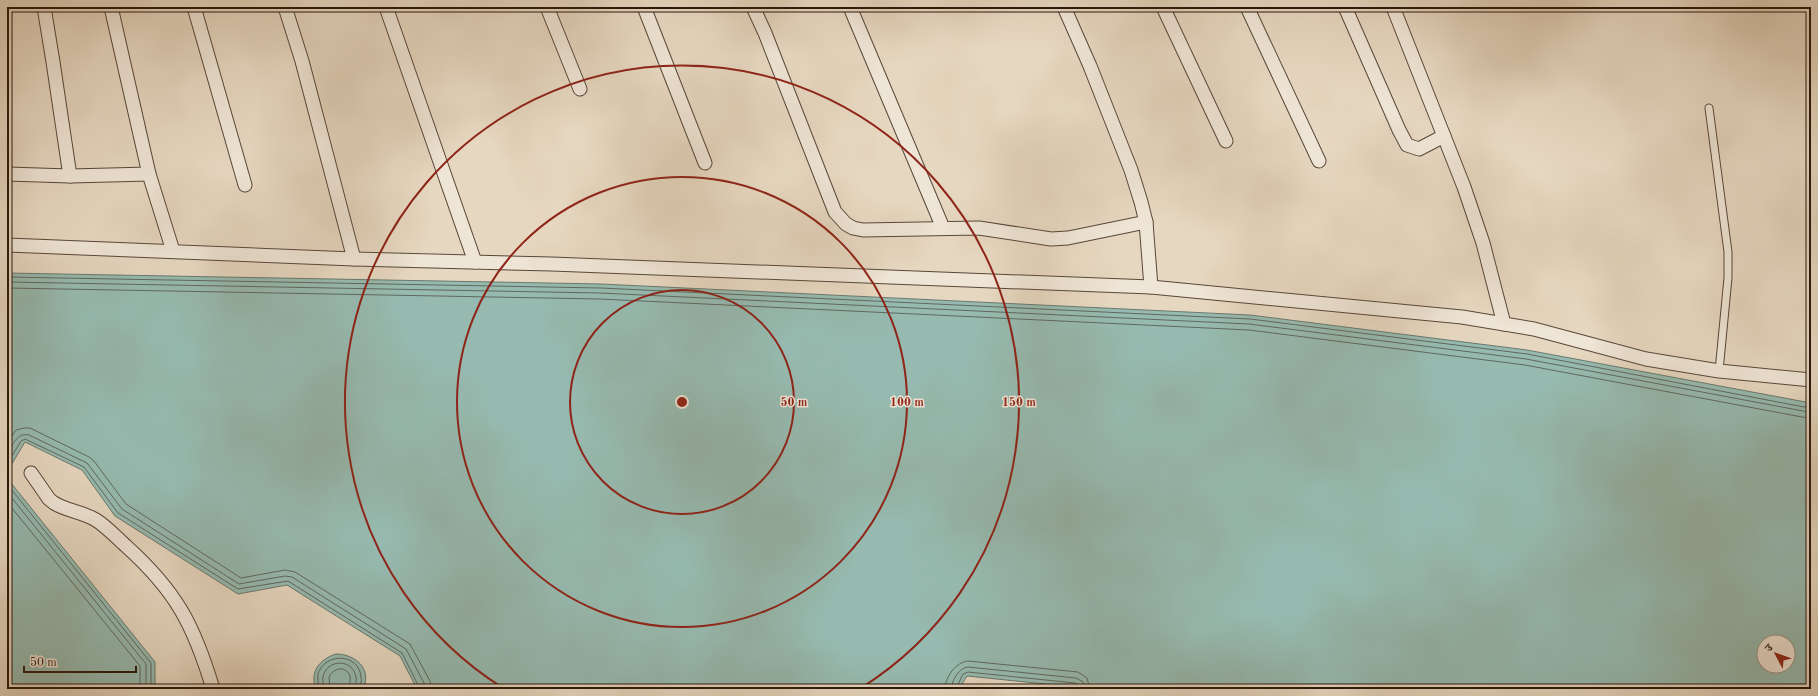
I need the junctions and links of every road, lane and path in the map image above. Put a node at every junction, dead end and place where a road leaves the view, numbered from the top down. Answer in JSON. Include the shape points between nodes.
{"nodes":[{"id":1,"x":44,"y":7,"type":"edge"},
{"id":2,"x":111,"y":7,"type":"edge"},
{"id":3,"x":194,"y":7,"type":"edge"},
{"id":4,"x":285,"y":7,"type":"edge"},
{"id":5,"x":386,"y":7,"type":"edge"},
{"id":6,"x":547,"y":7,"type":"edge"},
{"id":7,"x":644,"y":7,"type":"edge"},
{"id":8,"x":753,"y":7,"type":"edge"},
{"id":9,"x":850,"y":7,"type":"edge"},
{"id":10,"x":1064,"y":7,"type":"edge"},
{"id":11,"x":1163,"y":7,"type":"edge"},
{"id":12,"x":1247,"y":7,"type":"edge"},
{"id":13,"x":1345,"y":7,"type":"edge"},
{"id":14,"x":1393,"y":7,"type":"edge"},
{"id":15,"x":580,"y":89,"type":"dead end"},
{"id":16,"x":1708,"y":108,"type":"dead end"},
{"id":17,"x":1444,"y":136,"type":"junction"},
{"id":18,"x":1226,"y":141,"type":"dead end"},
{"id":19,"x":1319,"y":162,"type":"dead end"},
{"id":20,"x":705,"y":163,"type":"dead end"},
{"id":21,"x":7,"y":174,"type":"edge"},
{"id":22,"x":149,"y":174,"type":"junction"},
{"id":23,"x":70,"y":176,"type":"junction"},
{"id":24,"x":245,"y":185,"type":"dead end"},
{"id":25,"x":1146,"y":222,"type":"junction"},
{"id":26,"x":943,"y":228,"type":"junction"},
{"id":27,"x":7,"y":245,"type":"edge"},
{"id":28,"x":173,"y":251,"type":"junction"},
{"id":29,"x":354,"y":259,"type":"junction"},
{"id":30,"x":475,"y":262,"type":"junction"},
{"id":31,"x":1151,"y":287,"type":"junction"},
{"id":32,"x":1504,"y":324,"type":"junction"},
{"id":33,"x":1719,"y":371,"type":"junction"},
{"id":34,"x":1811,"y":380,"type":"edge"},
{"id":35,"x":31,"y":473,"type":"dead end"},
{"id":36,"x":213,"y":689,"type":"edge"}],
"edges":[{"from":1,"to":23,"type":"street"},
{"from":2,"to":22,"type":"street"},
{"from":3,"to":24,"type":"street"},
{"from":4,"to":29,"type":"street","via":[[302,61]]},
{"from":5,"to":30,"type":"street"},
{"from":6,"to":15,"type":"street"},
{"from":7,"to":20,"type":"street"},
{"from":8,"to":26,"type":"street","via":[[840,218],[853,228],[863,230]]},
{"from":9,"to":26,"type":"street"},
{"from":10,"to":25,"type":"street","via":[[1131,170]]},
{"from":11,"to":18,"type":"street"},
{"from":12,"to":19,"type":"street"},
{"from":13,"to":17,"type":"street","via":[[1407,145],[1419,150]]},
{"from":14,"to":17,"type":"street"},
{"from":16,"to":33,"type":"lane","via":[[1728,252]]},
{"from":17,"to":32,"type":"street","via":[[1484,243]]},
{"from":21,"to":23,"type":"street"},
{"from":22,"to":23,"type":"street"},
{"from":22,"to":28,"type":"street"},
{"from":25,"to":26,"type":"street","via":[[1068,238],[1051,239],[1003,230]]},
{"from":25,"to":31,"type":"street"},
{"from":27,"to":28,"type":"street"},
{"from":28,"to":29,"type":"street"},
{"from":29,"to":30,"type":"street"},
{"from":30,"to":31,"type":"street"},
{"from":31,"to":32,"type":"street","via":[[1447,315]]},
{"from":32,"to":33,"type":"street","via":[[1534,329],[1646,359]]},
{"from":33,"to":34,"type":"street"},
{"from":35,"to":36,"type":"street","via":[[49,499],[97,521],[141,559],[167,587],[198,641]]}]}
